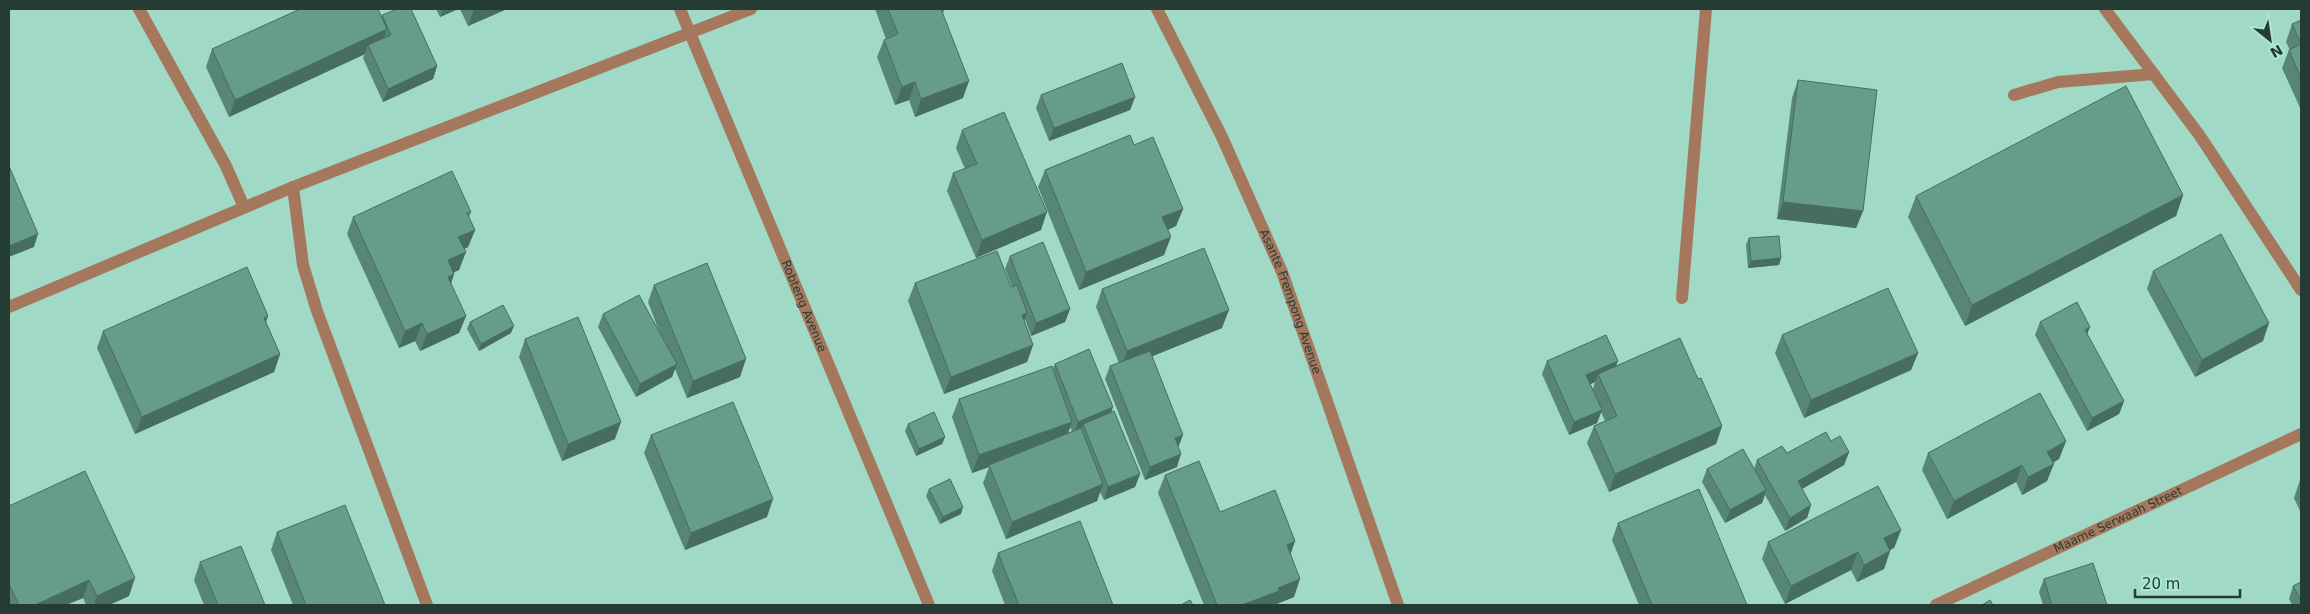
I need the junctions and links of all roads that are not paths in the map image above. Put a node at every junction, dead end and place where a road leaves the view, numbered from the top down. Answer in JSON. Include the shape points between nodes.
{"nodes":[{"id":1,"x":138,"y":9,"type":"edge"},
{"id":2,"x":680,"y":9,"type":"edge"},
{"id":3,"x":751,"y":9,"type":"edge"},
{"id":4,"x":1157,"y":9,"type":"edge"},
{"id":5,"x":1706,"y":9,"type":"edge"},
{"id":6,"x":2106,"y":9,"type":"edge"},
{"id":7,"x":690,"y":34,"type":"junction"},
{"id":8,"x":2154,"y":74,"type":"junction"},
{"id":9,"x":2014,"y":96,"type":"dead end"},
{"id":10,"x":292,"y":187,"type":"junction"},
{"id":11,"x":244,"y":207,"type":"junction"},
{"id":12,"x":2301,"y":290,"type":"edge"},
{"id":13,"x":1682,"y":298,"type":"dead end"},
{"id":14,"x":9,"y":307,"type":"edge"},
{"id":15,"x":2301,"y":434,"type":"edge"},
{"id":16,"x":427,"y":605,"type":"edge"},
{"id":17,"x":929,"y":605,"type":"edge"},
{"id":18,"x":1398,"y":605,"type":"edge"},
{"id":19,"x":1936,"y":605,"type":"edge"}],
"edges":[{"from":1,"to":11,"type":"street","via":[[226,166]]},
{"from":2,"to":7,"type":"street","name":"Robteng Avenue"},
{"from":3,"to":7,"type":"street"},
{"from":4,"to":18,"type":"street","name":"Asante Frempong Avenue","via":[[1226,145],[1282,272]]},
{"from":5,"to":13,"type":"street"},
{"from":6,"to":8,"type":"street"},
{"from":7,"to":10,"type":"street"},
{"from":7,"to":17,"type":"street","name":"Robteng Avenue"},
{"from":8,"to":9,"type":"street","via":[[2058,82]]},
{"from":8,"to":12,"type":"street","via":[[2200,136]]},
{"from":10,"to":11,"type":"street"},
{"from":10,"to":16,"type":"street","via":[[303,265],[317,311]]},
{"from":11,"to":14,"type":"street"},
{"from":15,"to":19,"type":"street","name":"Maame Serwaah Street"}]}
